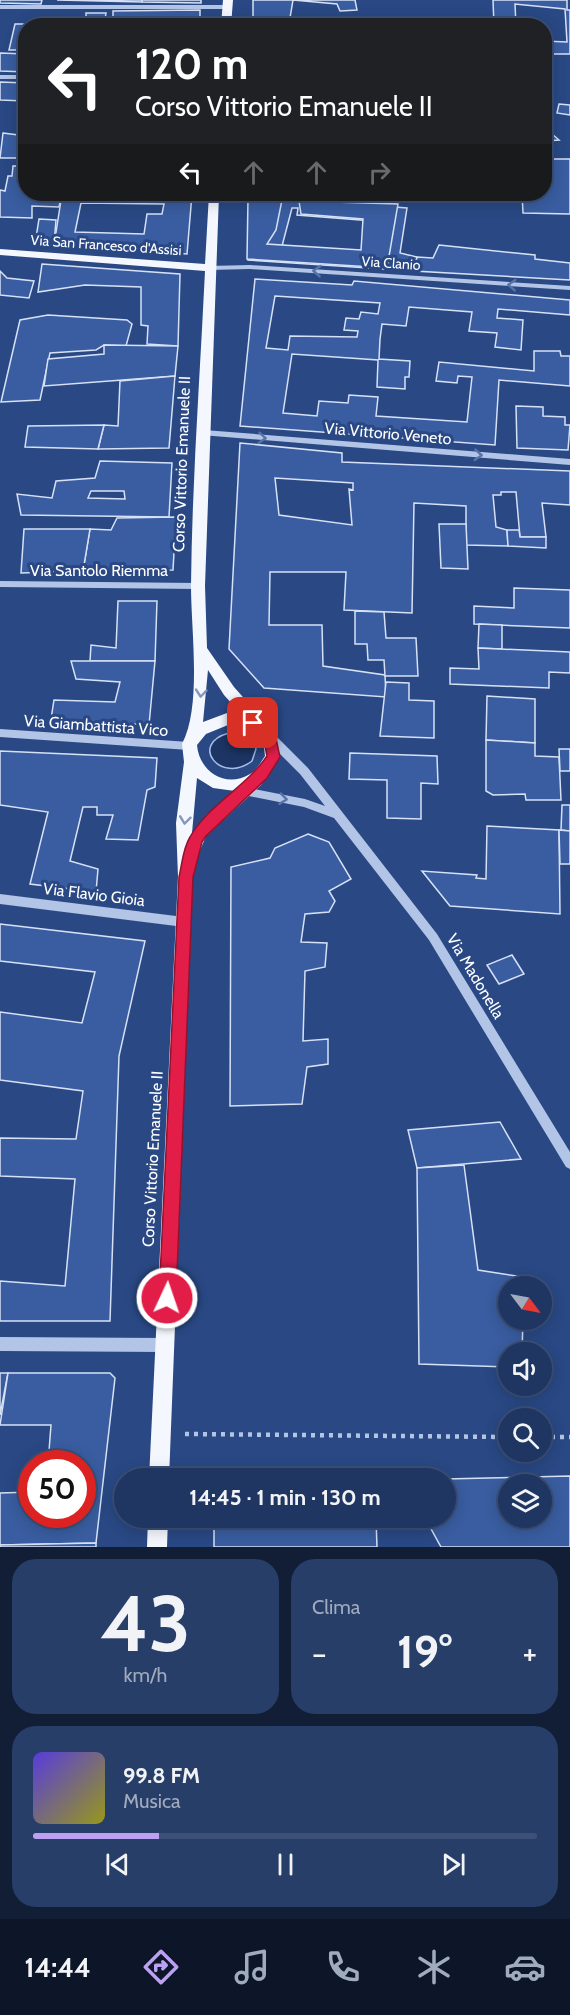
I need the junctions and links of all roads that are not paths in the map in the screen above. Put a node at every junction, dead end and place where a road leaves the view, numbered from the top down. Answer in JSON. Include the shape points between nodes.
{"nodes":[{"id":1,"x":47,"y":4,"type":"edge"},
{"id":2,"x":228,"y":4,"type":"edge"},
{"id":3,"x":0,"y":7,"type":"edge"},
{"id":4,"x":0,"y":77,"type":"edge"},
{"id":5,"x":18,"y":77,"type":"edge"},
{"id":6,"x":214,"y":201,"type":"edge"},
{"id":7,"x":0,"y":252,"type":"edge"},
{"id":8,"x":209,"y":268,"type":"junction"},
{"id":9,"x":570,"y":288,"type":"edge"},
{"id":10,"x":204,"y":433,"type":"junction"},
{"id":11,"x":570,"y":462,"type":"edge"},
{"id":12,"x":0,"y":584,"type":"edge"},
{"id":13,"x":198,"y":586,"type":"junction"},
{"id":14,"x":201,"y":650,"type":"junction"},
{"id":15,"x":0,"y":733,"type":"edge"},
{"id":16,"x":267,"y":733,"type":"junction"},
{"id":17,"x":192,"y":741,"type":"junction"},
{"id":18,"x":191,"y":763,"type":"junction"},
{"id":19,"x":262,"y":775,"type":"junction"},
{"id":20,"x":226,"y":785,"type":"junction"},
{"id":21,"x":244,"y":792,"type":"junction"},
{"id":22,"x":339,"y":816,"type":"junction"},
{"id":23,"x":186,"y":877,"type":"junction"},
{"id":24,"x":0,"y":899,"type":"edge"},
{"id":25,"x":184,"y":922,"type":"junction"},
{"id":26,"x":570,"y":1163,"type":"edge"},
{"id":27,"x":0,"y":1344,"type":"edge"},
{"id":28,"x":165,"y":1345,"type":"junction"},
{"id":29,"x":159,"y":1468,"type":"edge"},
{"id":30,"x":158,"y":1528,"type":"edge"},
{"id":31,"x":157,"y":1547,"type":"edge"}],
"edges":[{"from":1,"to":2,"type":"street"},
{"from":1,"to":3,"type":"street"},
{"from":4,"to":5,"type":"street"},
{"from":6,"to":8,"type":"main road","name":"Corso Vittorio Emanuele II"},
{"from":7,"to":8,"type":"main road","name":"Via San Francesco d'Assisi"},
{"from":9,"to":8,"type":"street","name":"Via Clanio","one_way":true,"via":[[250,267]]},
{"from":8,"to":10,"type":"main road","name":"Corso Vittorio Emanuele II"},
{"from":10,"to":11,"type":"street","name":"Via Vittorio Veneto","one_way":true},
{"from":10,"to":13,"type":"main road","name":"Corso Vittorio Emanuele II"},
{"from":12,"to":13,"type":"street","name":"Via Santolo Riemma"},
{"from":13,"to":14,"type":"main road","name":"Corso Vittorio Emanuele II","via":[[197,632]]},
{"from":14,"to":16,"type":"main road","via":[[229,691]]},
{"from":14,"to":17,"type":"main road","name":"Corso Vittorio Emanuele II","one_way":true,"via":[[201,686]]},
{"from":15,"to":17,"type":"street","name":"Via Giambattista Vico"},
{"from":16,"to":17,"type":"main road","via":[[253,723],[227,719],[203,728]]},
{"from":16,"to":19,"type":"main road","name":"Corso Vittorio Emanuele II","via":[[273,757]]},
{"from":16,"to":22,"type":"street","name":"Via Madonella","via":[[304,771]]},
{"from":17,"to":18,"type":"main road","name":"Corso Vittorio Emanuele II"},
{"from":18,"to":20,"type":"main road","via":[[205,778]]},
{"from":18,"to":23,"type":"main road","name":"Corso Vittorio Emanuele II","one_way":true,"via":[[184,823]]},
{"from":19,"to":20,"type":"main road","via":[[252,781]]},
{"from":19,"to":21,"type":"main road","name":"Corso Vittorio Emanuele II"},
{"from":20,"to":21,"type":"street"},
{"from":21,"to":22,"type":"street","one_way":true,"via":[[305,802]]},
{"from":21,"to":23,"type":"main road","name":"Corso Vittorio Emanuele II","via":[[201,832]]},
{"from":22,"to":26,"type":"street","name":"Via Madonella","via":[[433,937]]},
{"from":23,"to":25,"type":"main road","name":"Corso Vittorio Emanuele II"},
{"from":24,"to":25,"type":"street","name":"Via Flavio Gioia"},
{"from":25,"to":28,"type":"main road","name":"Corso Vittorio Emanuele II"},
{"from":27,"to":28,"type":"street"},
{"from":28,"to":29,"type":"main road","name":"Corso Vittorio Emanuele II"},
{"from":30,"to":31,"type":"main road"}]}
